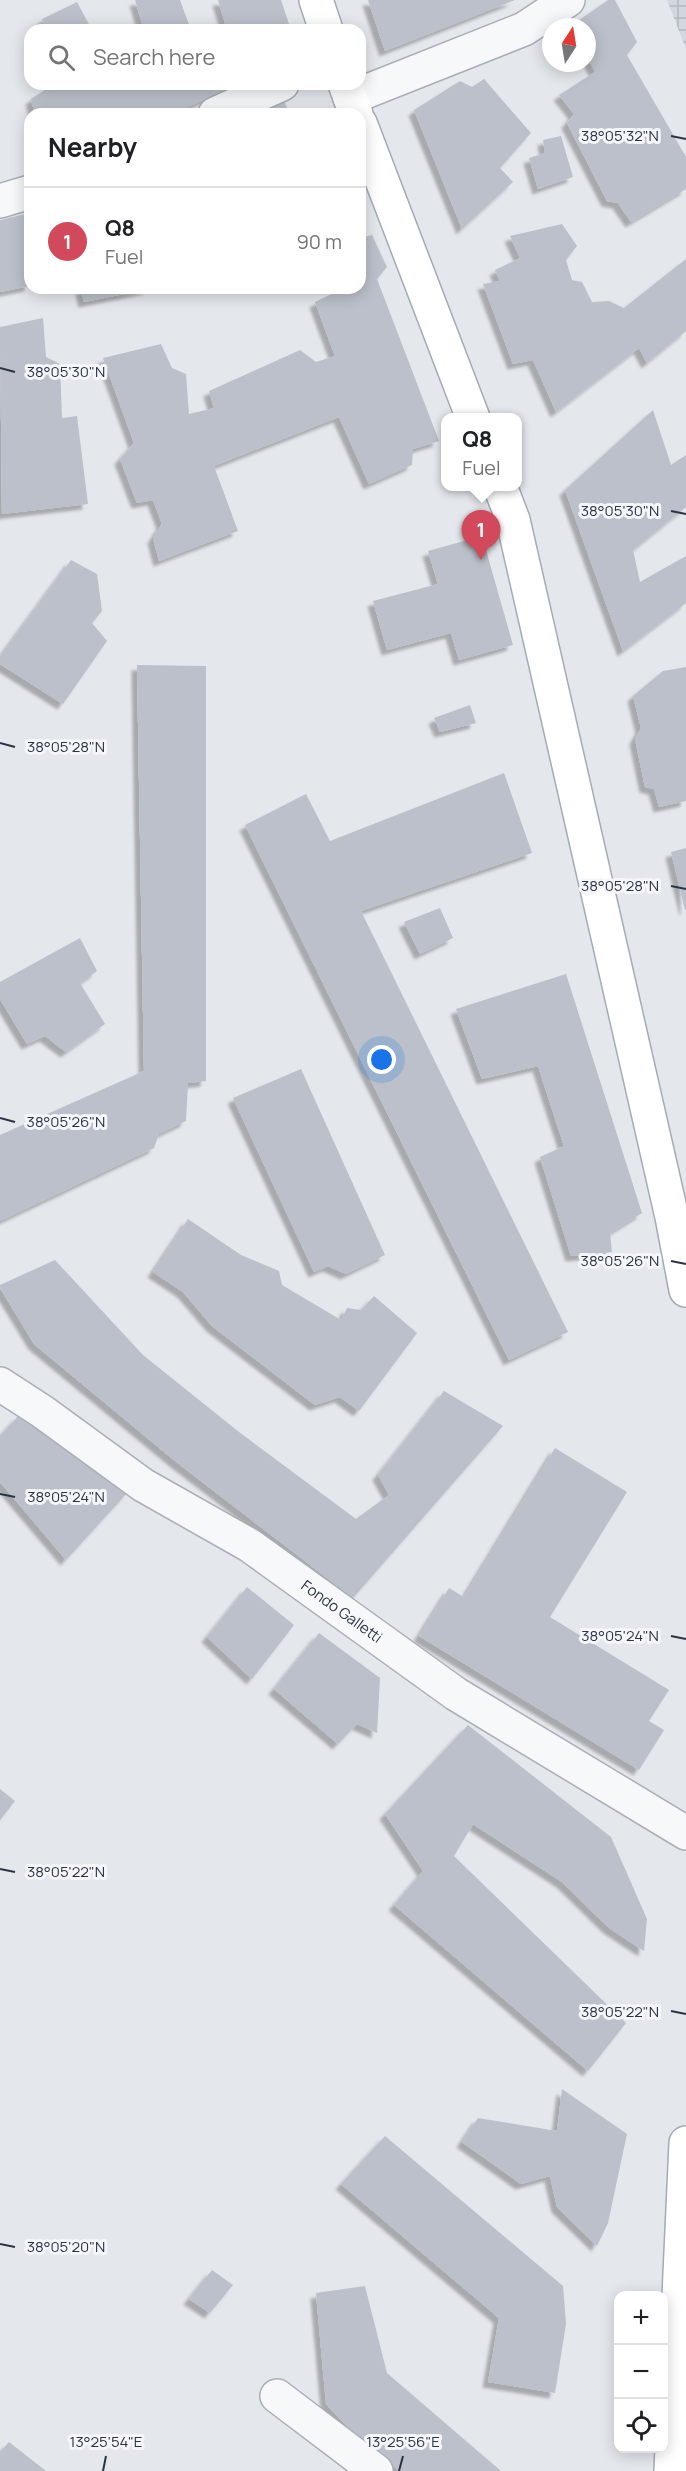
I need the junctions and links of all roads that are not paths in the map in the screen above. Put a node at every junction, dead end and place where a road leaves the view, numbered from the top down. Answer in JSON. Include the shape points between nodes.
{"nodes":[{"id":1,"x":316,"y":0,"type":"edge"},
{"id":2,"x":568,"y":0,"type":"edge"},
{"id":3,"x":324,"y":24,"type":"edge"},
{"id":4,"x":269,"y":90,"type":"edge"},
{"id":5,"x":353,"y":105,"type":"edge"},
{"id":6,"x":228,"y":108,"type":"edge"},
{"id":7,"x":366,"y":139,"type":"edge"},
{"id":8,"x":24,"y":194,"type":"edge"},
{"id":9,"x":0,"y":201,"type":"edge"},
{"id":10,"x":471,"y":413,"type":"edge"},
{"id":11,"x":502,"y":491,"type":"edge"},
{"id":12,"x":686,"y":1290,"type":"edge"},
{"id":13,"x":0,"y":1384,"type":"edge"},
{"id":14,"x":686,"y":1833,"type":"edge"},
{"id":15,"x":686,"y":2143,"type":"edge"},
{"id":16,"x":277,"y":2396,"type":"dead end"},
{"id":17,"x":376,"y":2471,"type":"edge"},
{"id":18,"x":671,"y":2471,"type":"edge"}],
"edges":[{"from":1,"to":3,"type":"main road"},
{"from":2,"to":5,"type":"street","via":[[524,29]]},
{"from":4,"to":6,"type":"street"},
{"from":7,"to":10,"type":"main road"},
{"from":8,"to":9,"type":"street"},
{"from":11,"to":12,"type":"main road","via":[[513,520]]},
{"from":13,"to":14,"type":"street","name":"Fondo Galletti","via":[[143,1485],[249,1545],[456,1694]]},
{"from":15,"to":18,"type":"main road"},
{"from":16,"to":17,"type":"street"}]}
